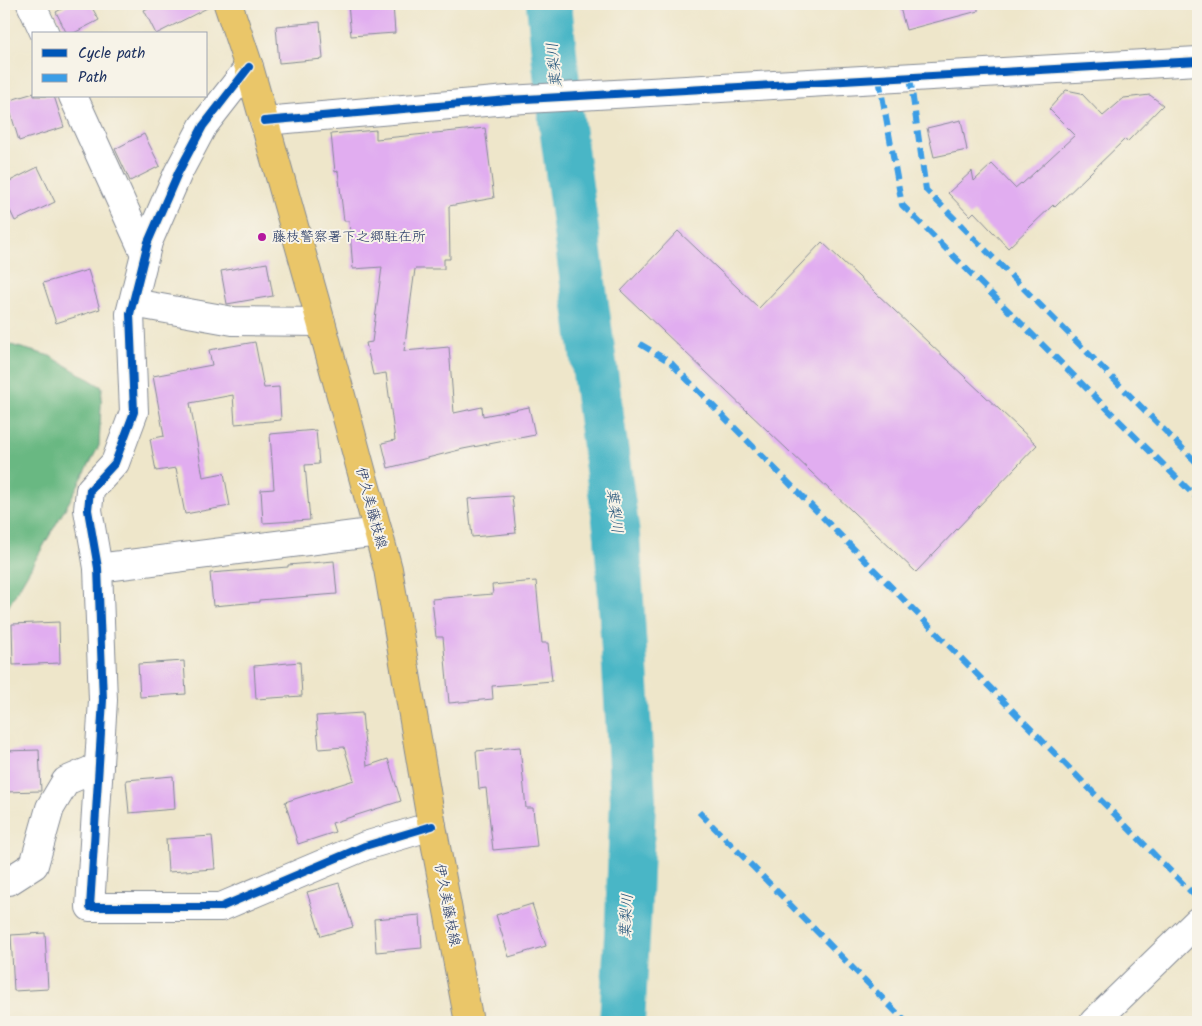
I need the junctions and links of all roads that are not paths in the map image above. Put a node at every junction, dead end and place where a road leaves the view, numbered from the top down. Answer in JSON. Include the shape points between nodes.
{"nodes":[{"id":1,"x":31,"y":4,"type":"edge"},
{"id":2,"x":228,"y":4,"type":"edge"},
{"id":3,"x":44,"y":32,"type":"edge"},
{"id":4,"x":1198,"y":61,"type":"edge"},
{"id":5,"x":249,"y":67,"type":"junction"},
{"id":6,"x":75,"y":98,"type":"edge"},
{"id":7,"x":264,"y":121,"type":"junction"},
{"id":8,"x":145,"y":254,"type":"junction"},
{"id":9,"x":133,"y":303,"type":"junction"},
{"id":10,"x":321,"y":322,"type":"junction"},
{"id":11,"x":378,"y":532,"type":"junction"},
{"id":12,"x":98,"y":568,"type":"junction"},
{"id":13,"x":99,"y":767,"type":"junction"},
{"id":14,"x":432,"y":826,"type":"junction"},
{"id":15,"x":4,"y":881,"type":"edge"},
{"id":16,"x":1198,"y":921,"type":"edge"},
{"id":17,"x":469,"y":1022,"type":"edge"},
{"id":18,"x":1094,"y":1022,"type":"edge"}],
"edges":[{"from":1,"to":3,"type":"street"},
{"from":2,"to":5,"type":"main road","name":"伊久美藤枝線"},
{"from":4,"to":7,"type":"street","via":[[508,100]]},
{"from":5,"to":7,"type":"main road","name":"伊久美藤枝線"},
{"from":5,"to":8,"type":"street","via":[[203,126],[178,173]]},
{"from":6,"to":8,"type":"street"},
{"from":7,"to":10,"type":"main road","name":"伊久美藤枝線"},
{"from":8,"to":9,"type":"street"},
{"from":9,"to":10,"type":"street","via":[[233,321]]},
{"from":9,"to":12,"type":"street","via":[[130,314],[134,412],[115,462],[90,490],[88,510]]},
{"from":10,"to":11,"type":"main road","name":"伊久美藤枝線"},
{"from":11,"to":12,"type":"street"},
{"from":11,"to":14,"type":"main road","name":"伊久美藤枝線","via":[[388,569]]},
{"from":12,"to":13,"type":"street","via":[[103,700]]},
{"from":13,"to":14,"type":"street","via":[[90,907],[221,907],[365,846]]},
{"from":13,"to":15,"type":"street","via":[[66,781],[50,808],[34,865]]},
{"from":14,"to":17,"type":"main road","name":"伊久美藤枝線"},
{"from":16,"to":18,"type":"street"}]}
